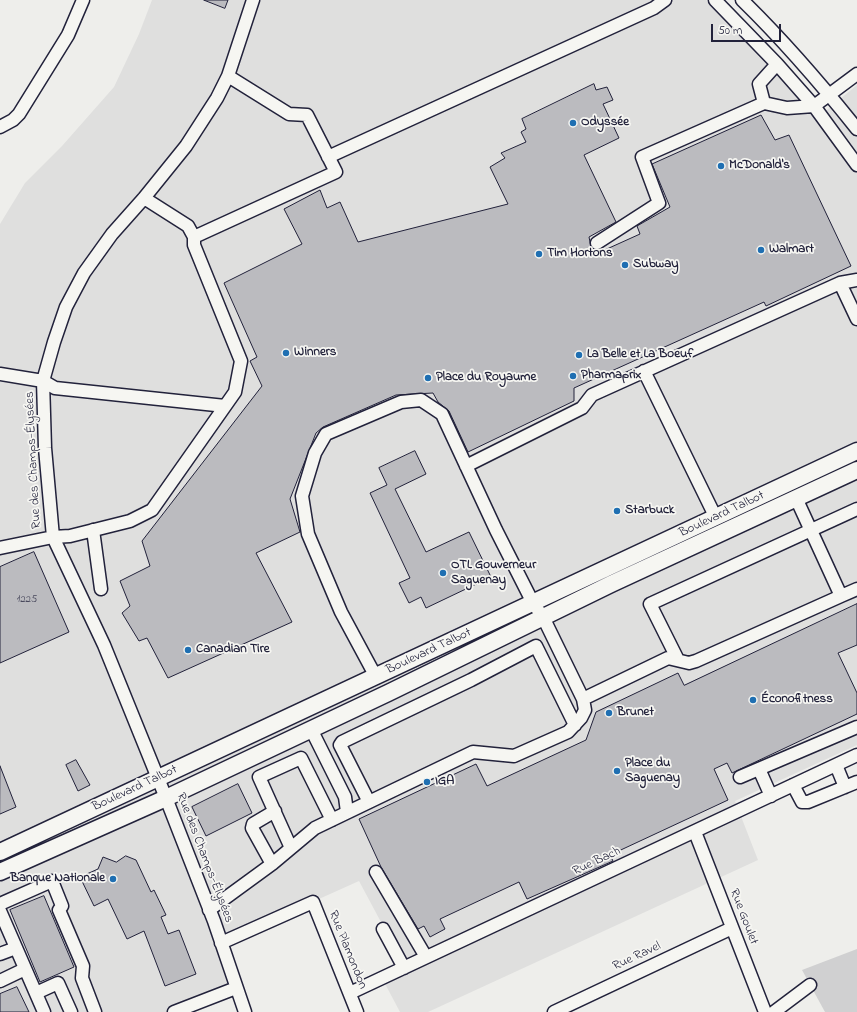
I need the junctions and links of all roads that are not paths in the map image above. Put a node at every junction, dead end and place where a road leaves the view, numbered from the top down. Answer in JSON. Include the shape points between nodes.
{"nodes":[{"id":1,"x":83,"y":0,"type":"edge"},
{"id":2,"x":253,"y":0,"type":"edge"},
{"id":3,"x":665,"y":0,"type":"edge"},
{"id":4,"x":715,"y":0,"type":"edge"},
{"id":5,"x":742,"y":0,"type":"edge"},
{"id":6,"x":777,"y":64,"type":"junction"},
{"id":7,"x":857,"y":74,"type":"edge"},
{"id":8,"x":228,"y":76,"type":"junction"},
{"id":9,"x":830,"y":95,"type":"junction"},
{"id":10,"x":764,"y":103,"type":"junction"},
{"id":11,"x":814,"y":106,"type":"junction"},
{"id":12,"x":0,"y":127,"type":"edge"},
{"id":13,"x":857,"y":129,"type":"edge"},
{"id":14,"x":328,"y":157,"type":"junction"},
{"id":15,"x":857,"y":165,"type":"edge"},
{"id":16,"x":144,"y":198,"type":"junction"},
{"id":17,"x":194,"y":237,"type":"junction"},
{"id":18,"x":597,"y":243,"type":"dead end"},
{"id":19,"x":857,"y":280,"type":"edge"},
{"id":20,"x":840,"y":283,"type":"junction"},
{"id":21,"x":857,"y":319,"type":"edge"},
{"id":22,"x":644,"y":372,"type":"junction"},
{"id":23,"x":0,"y":374,"type":"edge"},
{"id":24,"x":43,"y":380,"type":"junction"},
{"id":25,"x":225,"y":406,"type":"junction"},
{"id":26,"x":857,"y":451,"type":"edge"},
{"id":27,"x":466,"y":466,"type":"junction"},
{"id":28,"x":857,"y":470,"type":"edge"},
{"id":29,"x":796,"y":498,"type":"junction"},
{"id":30,"x":857,"y":509,"type":"edge"},
{"id":31,"x":716,"y":518,"type":"junction"},
{"id":32,"x":93,"y":530,"type":"junction"},
{"id":33,"x":810,"y":530,"type":"junction"},
{"id":34,"x":53,"y":537,"type":"junction"},
{"id":35,"x":0,"y":548,"type":"edge"},
{"id":36,"x":101,"y":589,"type":"dead end"},
{"id":37,"x":857,"y":589,"type":"edge"},
{"id":38,"x":841,"y":596,"type":"junction"},
{"id":39,"x":534,"y":603,"type":"junction"},
{"id":40,"x":543,"y":617,"type":"junction"},
{"id":41,"x":678,"y":660,"type":"junction"},
{"id":42,"x":376,"y":677,"type":"junction"},
{"id":43,"x":583,"y":699,"type":"junction"},
{"id":44,"x":575,"y":725,"type":"junction"},
{"id":45,"x":857,"y":727,"type":"edge"},
{"id":46,"x":312,"y":730,"type":"junction"},
{"id":47,"x":857,"y":756,"type":"edge"},
{"id":48,"x":836,"y":765,"type":"junction"},
{"id":49,"x":759,"y":769,"type":"junction"},
{"id":50,"x":740,"y":777,"type":"dead end"},
{"id":51,"x":158,"y":779,"type":"junction"},
{"id":52,"x":857,"y":782,"type":"edge"},
{"id":53,"x":793,"y":786,"type":"junction"},
{"id":54,"x":845,"y":787,"type":"junction"},
{"id":55,"x":771,"y":796,"type":"junction"},
{"id":56,"x":166,"y":798,"type":"junction"},
{"id":57,"x":368,"y":802,"type":"junction"},
{"id":58,"x":275,"y":811,"type":"junction"},
{"id":59,"x":347,"y":812,"type":"junction"},
{"id":60,"x":332,"y":820,"type":"junction"},
{"id":61,"x":695,"y":832,"type":"junction"},
{"id":62,"x":291,"y":848,"type":"junction"},
{"id":63,"x":0,"y":852,"type":"edge"},
{"id":64,"x":272,"y":864,"type":"junction"},
{"id":65,"x":0,"y":872,"type":"edge"},
{"id":66,"x":376,"y":872,"type":"dead end"},
{"id":67,"x":0,"y":904,"type":"edge"},
{"id":68,"x":209,"y":910,"type":"junction"},
{"id":69,"x":0,"y":911,"type":"edge"},
{"id":70,"x":732,"y":928,"type":"junction"},
{"id":71,"x":383,"y":929,"type":"dead end"},
{"id":72,"x":4,"y":933,"type":"edge"},
{"id":73,"x":221,"y":943,"type":"junction"},
{"id":74,"x":16,"y":948,"type":"junction"},
{"id":75,"x":0,"y":954,"type":"edge"},
{"id":76,"x":426,"y":957,"type":"junction"},
{"id":77,"x":404,"y":968,"type":"junction"},
{"id":78,"x":25,"y":969,"type":"junction"},
{"id":79,"x":0,"y":981,"type":"edge"},
{"id":80,"x":810,"y":985,"type":"dead end"},
{"id":81,"x":236,"y":988,"type":"junction"},
{"id":82,"x":36,"y":993,"type":"junction"},
{"id":83,"x":350,"y":993,"type":"junction"},
{"id":84,"x":44,"y":1012,"type":"edge"},
{"id":85,"x":71,"y":1012,"type":"edge"},
{"id":86,"x":95,"y":1012,"type":"edge"},
{"id":87,"x":174,"y":1012,"type":"edge"},
{"id":88,"x":245,"y":1012,"type":"edge"},
{"id":89,"x":357,"y":1012,"type":"edge"},
{"id":90,"x":554,"y":1012,"type":"edge"},
{"id":91,"x":765,"y":1012,"type":"edge"},
{"id":92,"x":774,"y":1012,"type":"edge"}],
"edges":[{"from":1,"to":12,"type":"street","via":[[68,34],[19,114]]},
{"from":2,"to":8,"type":"street","name":"Rue des Champs-Élysées"},
{"from":3,"to":14,"type":"street","via":[[654,8]]},
{"from":4,"to":6,"type":"street"},
{"from":5,"to":9,"type":"street","via":[[783,41]]},
{"from":6,"to":10,"type":"street","via":[[759,84]]},
{"from":6,"to":11,"type":"street"},
{"from":7,"to":9,"type":"street"},
{"from":8,"to":14,"type":"street","via":[[289,114],[307,115]]},
{"from":8,"to":16,"type":"street","name":"Rue des Champs-Élysées","via":[[186,146]]},
{"from":9,"to":11,"type":"street"},
{"from":9,"to":13,"type":"street"},
{"from":10,"to":11,"type":"street","via":[[787,108]]},
{"from":10,"to":18,"type":"street","via":[[642,157],[659,203]]},
{"from":11,"to":15,"type":"street"},
{"from":14,"to":17,"type":"street","via":[[336,172]]},
{"from":16,"to":17,"type":"street","via":[[188,226]]},
{"from":16,"to":24,"type":"street","name":"Rue des Champs-Élysées","via":[[112,234],[84,273],[66,307]]},
{"from":17,"to":25,"type":"street","via":[[194,245],[241,361],[235,392]]},
{"from":19,"to":20,"type":"street"},
{"from":20,"to":21,"type":"street"},
{"from":20,"to":22,"type":"street"},
{"from":22,"to":27,"type":"street","via":[[592,395],[582,408]]},
{"from":22,"to":31,"type":"street"},
{"from":23,"to":24,"type":"street"},
{"from":24,"to":25,"type":"street","via":[[55,388]]},
{"from":24,"to":34,"type":"street","name":"Rue des Champs-Élysées","via":[[45,448]]},
{"from":25,"to":32,"type":"street","via":[[152,510],[130,521]]},
{"from":26,"to":31,"type":"main road","name":"Boulevard Talbot"},
{"from":27,"to":39,"type":"street"},
{"from":27,"to":42,"type":"street","via":[[442,414],[421,400],[401,402],[326,434],[315,453],[302,496],[308,534],[341,612]]},
{"from":28,"to":29,"type":"main road","name":"Boulevard Talbot"},
{"from":29,"to":33,"type":"street"},
{"from":29,"to":40,"type":"main road","name":"Boulevard Talbot"},
{"from":30,"to":33,"type":"street"},
{"from":31,"to":39,"type":"main road","name":"Boulevard Talbot"},
{"from":32,"to":34,"type":"street"},
{"from":32,"to":36,"type":"street"},
{"from":33,"to":38,"type":"street"},
{"from":33,"to":41,"type":"street","via":[[650,604]]},
{"from":34,"to":35,"type":"street"},
{"from":34,"to":51,"type":"street","name":"Rue des Champs-Élysées","via":[[104,645]]},
{"from":37,"to":38,"type":"street"},
{"from":38,"to":41,"type":"street","via":[[696,661]]},
{"from":39,"to":40,"type":"street"},
{"from":39,"to":42,"type":"main road","name":"Boulevard Talbot"},
{"from":40,"to":43,"type":"street"},
{"from":40,"to":46,"type":"main road","name":"Boulevard Talbot"},
{"from":41,"to":43,"type":"street","via":[[668,658]]},
{"from":42,"to":51,"type":"main road","name":"Boulevard Talbot"},
{"from":43,"to":44,"type":"street","via":[[585,710]]},
{"from":44,"to":57,"type":"street","via":[[568,732],[514,756],[473,752]]},
{"from":44,"to":57,"type":"street","via":[[536,646],[342,742],[340,745]]},
{"from":45,"to":49,"type":"street"},
{"from":46,"to":56,"type":"main road","name":"Boulevard Talbot"},
{"from":46,"to":59,"type":"street","via":[[345,797]]},
{"from":47,"to":48,"type":"street","name":"Rue Bach"},
{"from":48,"to":53,"type":"street","name":"Rue Bach"},
{"from":48,"to":54,"type":"street"},
{"from":49,"to":50,"type":"street"},
{"from":49,"to":55,"type":"street"},
{"from":51,"to":56,"type":"street","name":"Rue des Champs-Élysées"},
{"from":51,"to":63,"type":"main road","name":"Boulevard Talbot"},
{"from":52,"to":54,"type":"street"},
{"from":53,"to":54,"type":"street","via":[[802,802]]},
{"from":53,"to":55,"type":"street","name":"Rue Bach"},
{"from":55,"to":61,"type":"street","name":"Rue Bach"},
{"from":56,"to":65,"type":"main road","name":"Boulevard Talbot"},
{"from":56,"to":68,"type":"street","name":"Rue des Champs-Élysées"},
{"from":57,"to":59,"type":"street"},
{"from":58,"to":60,"type":"street","via":[[259,777],[301,758]]},
{"from":58,"to":62,"type":"street"},
{"from":58,"to":64,"type":"street","via":[[253,824],[252,828]]},
{"from":59,"to":60,"type":"street"},
{"from":60,"to":62,"type":"street","via":[[315,828]]},
{"from":61,"to":70,"type":"street","name":"Rue Goulet"},
{"from":61,"to":76,"type":"street","name":"Rue Bach"},
{"from":62,"to":64,"type":"street"},
{"from":64,"to":68,"type":"street"},
{"from":66,"to":76,"type":"street"},
{"from":67,"to":86,"type":"street","via":[[52,881],[62,906],[59,910],[83,966],[82,978]]},
{"from":68,"to":73,"type":"street","name":"Rue des Champs-Élysées"},
{"from":69,"to":72,"type":"street"},
{"from":70,"to":90,"type":"street","name":"Rue Ravel"},
{"from":70,"to":91,"type":"street","name":"Rue Goulet"},
{"from":71,"to":77,"type":"street"},
{"from":72,"to":74,"type":"street"},
{"from":73,"to":81,"type":"street","name":"Rue des Champs-Élysées"},
{"from":73,"to":83,"type":"street","name":"Rue Plamondon","via":[[314,902]]},
{"from":74,"to":75,"type":"street"},
{"from":74,"to":78,"type":"street"},
{"from":76,"to":77,"type":"street","name":"Rue Bach"},
{"from":77,"to":83,"type":"street","name":"Rue Bach"},
{"from":78,"to":79,"type":"street"},
{"from":78,"to":82,"type":"street"},
{"from":80,"to":92,"type":"street"},
{"from":81,"to":87,"type":"street"},
{"from":81,"to":88,"type":"street","name":"Rue des Champs-Élysées"},
{"from":82,"to":84,"type":"street"},
{"from":82,"to":85,"type":"street","via":[[58,983]]},
{"from":83,"to":89,"type":"street","name":"Rue Plamondon"}]}
